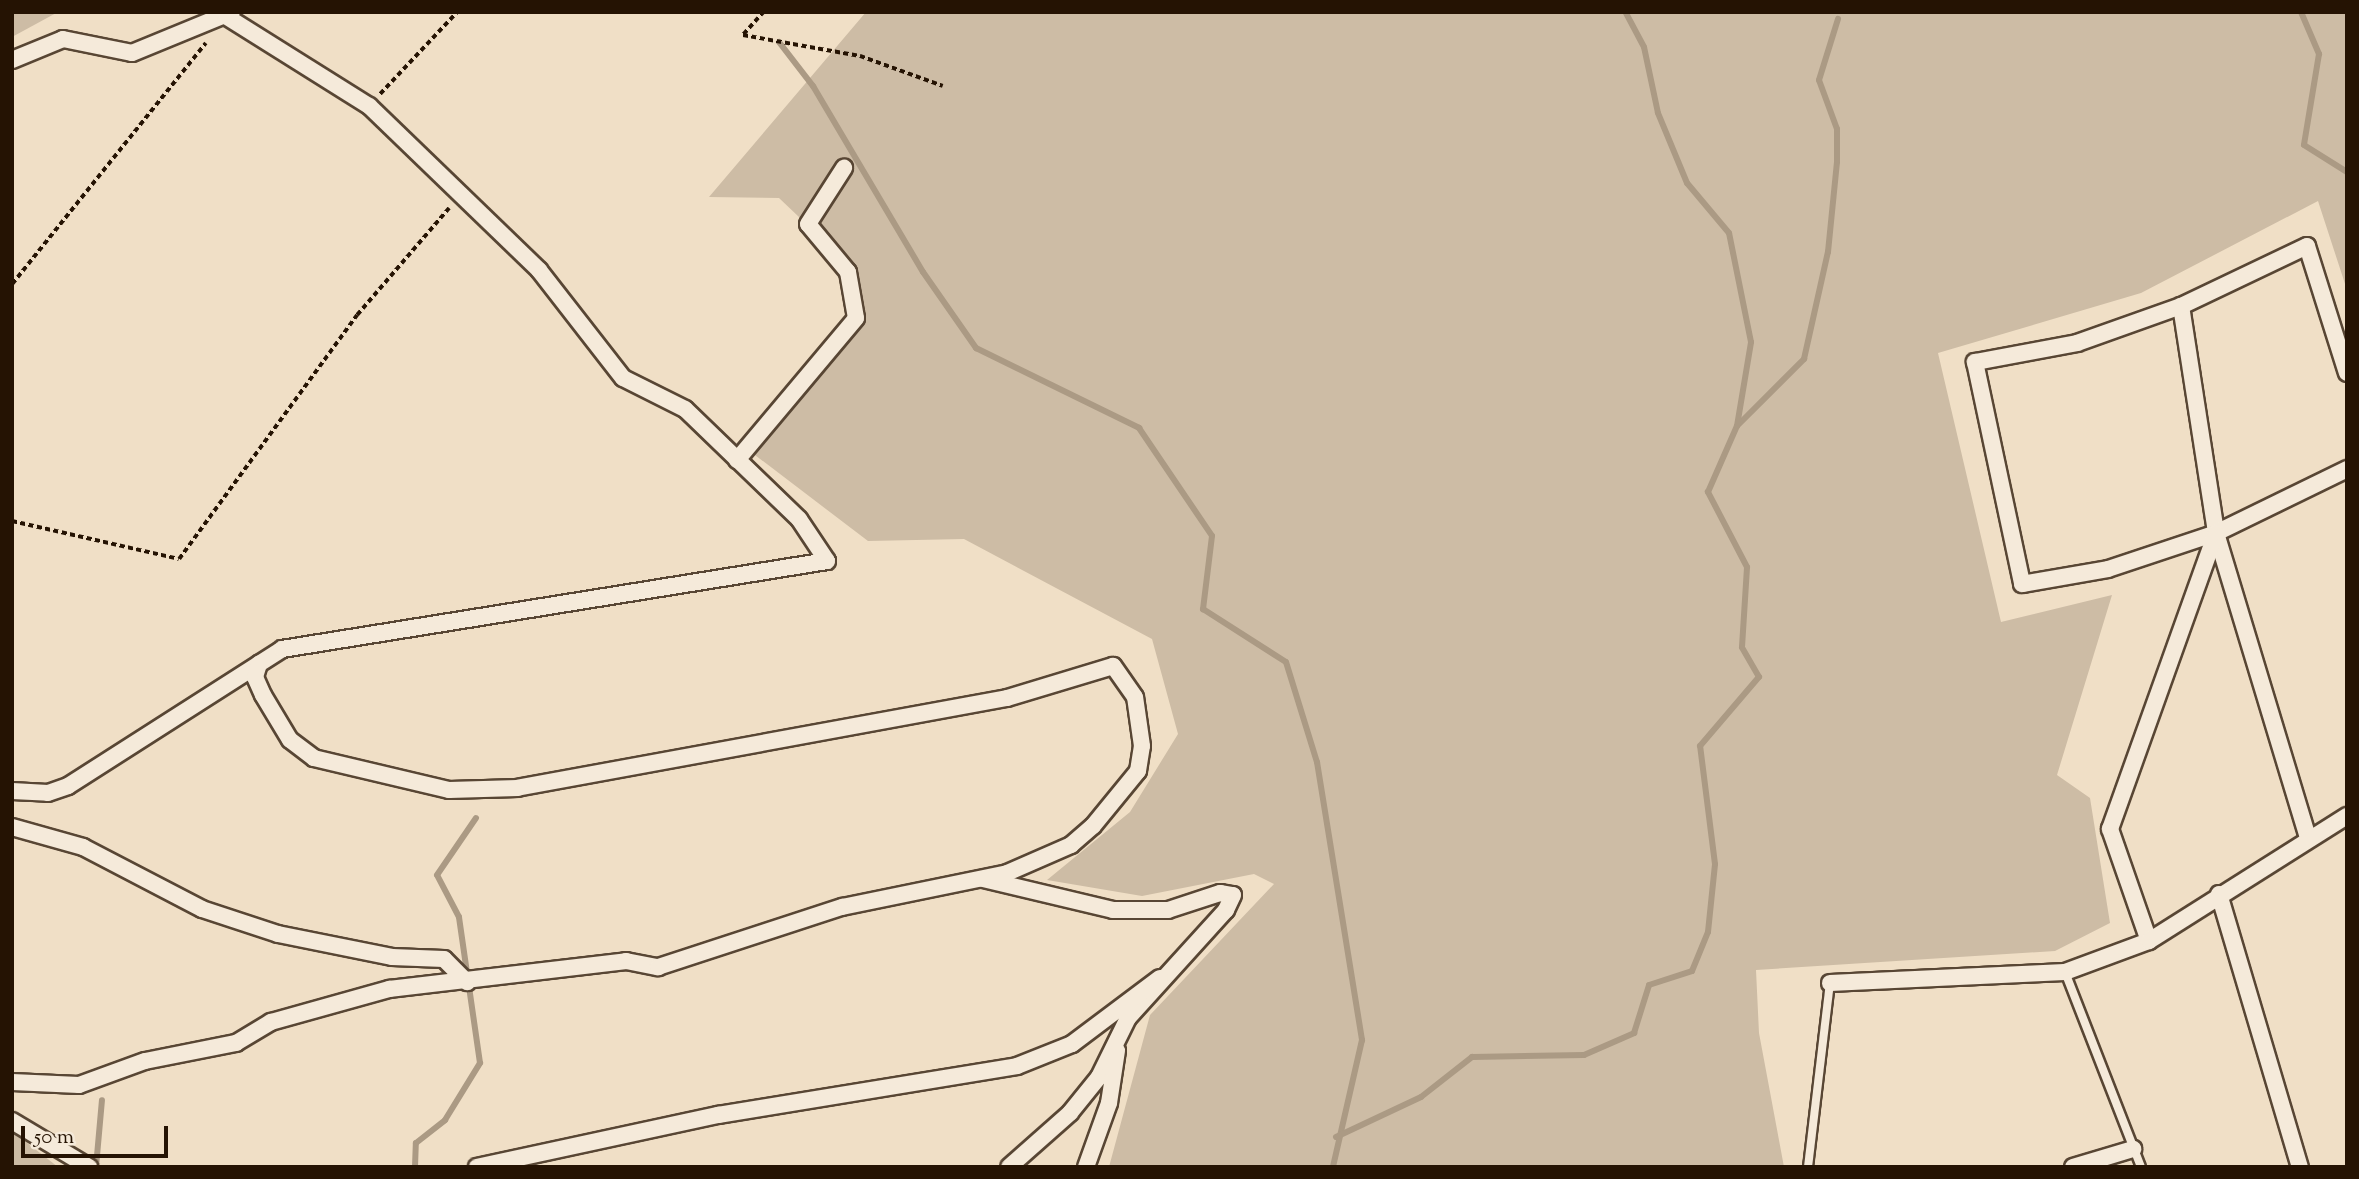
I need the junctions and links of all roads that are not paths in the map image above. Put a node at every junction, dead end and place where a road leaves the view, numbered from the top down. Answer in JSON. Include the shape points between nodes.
{"nodes":[{"id":1,"x":229,"y":15,"type":"edge"},
{"id":2,"x":12,"y":60,"type":"edge"},
{"id":3,"x":844,"y":168,"type":"dead end"},
{"id":4,"x":2181,"y":306,"type":"junction"},
{"id":5,"x":2347,"y":373,"type":"edge"},
{"id":6,"x":737,"y":460,"type":"junction"},
{"id":7,"x":2347,"y":469,"type":"edge"},
{"id":8,"x":2216,"y":533,"type":"junction"},
{"id":9,"x":259,"y":664,"type":"junction"},
{"id":10,"x":12,"y":791,"type":"edge"},
{"id":11,"x":2347,"y":816,"type":"edge"},
{"id":12,"x":12,"y":827,"type":"edge"},
{"id":13,"x":2308,"y":838,"type":"junction"},
{"id":14,"x":974,"y":877,"type":"junction"},
{"id":15,"x":2219,"y":894,"type":"junction"},
{"id":16,"x":2149,"y":941,"type":"junction"},
{"id":17,"x":2065,"y":972,"type":"junction"},
{"id":18,"x":1160,"y":978,"type":"junction"},
{"id":19,"x":467,"y":982,"type":"junction"},
{"id":20,"x":1830,"y":983,"type":"joint"},
{"id":21,"x":1118,"y":1043,"type":"junction"},
{"id":22,"x":12,"y":1082,"type":"edge"},
{"id":23,"x":12,"y":1121,"type":"edge"},
{"id":24,"x":2133,"y":1149,"type":"junction"},
{"id":25,"x":89,"y":1167,"type":"edge"},
{"id":26,"x":477,"y":1167,"type":"edge"},
{"id":27,"x":1009,"y":1167,"type":"edge"},
{"id":28,"x":1086,"y":1167,"type":"edge"},
{"id":29,"x":1808,"y":1167,"type":"edge"},
{"id":30,"x":2073,"y":1167,"type":"edge"},
{"id":31,"x":2141,"y":1167,"type":"edge"},
{"id":32,"x":2300,"y":1167,"type":"edge"}],
"edges":[{"from":1,"to":2,"type":"street","via":[[132,53],[63,39]]},
{"from":1,"to":6,"type":"street","via":[[369,106],[539,270],[624,378],[685,409]]},
{"from":3,"to":6,"type":"street","via":[[808,224],[848,272],[856,318]]},
{"from":4,"to":5,"type":"street","via":[[2307,246]]},
{"from":4,"to":8,"type":"street"},
{"from":4,"to":8,"type":"street","via":[[2077,343],[1975,362],[2022,584],[2108,569]]},
{"from":6,"to":9,"type":"street","via":[[799,519],[827,561],[329,646],[302,644]]},
{"from":7,"to":8,"type":"street"},
{"from":8,"to":13,"type":"street"},
{"from":8,"to":16,"type":"street","via":[[2110,829]]},
{"from":9,"to":10,"type":"street","via":[[68,786],[48,793]]},
{"from":9,"to":14,"type":"street","via":[[255,677],[263,695],[290,740],[314,758],[485,793],[1007,698],[1113,666],[1135,697],[1142,746],[1138,771],[1124,793],[1070,845],[1007,873]]},
{"from":11,"to":13,"type":"street"},
{"from":12,"to":19,"type":"street","via":[[83,847],[202,909],[291,937],[392,957],[444,959]]},
{"from":13,"to":15,"type":"street"},
{"from":14,"to":18,"type":"street","via":[[1113,910],[1168,910],[1220,893],[1233,895],[1226,910]]},
{"from":14,"to":19,"type":"street","via":[[842,907],[659,967],[626,961]]},
{"from":15,"to":16,"type":"street"},
{"from":15,"to":32,"type":"street"},
{"from":16,"to":17,"type":"street"},
{"from":17,"to":20,"type":"street"},
{"from":17,"to":24,"type":"lane"},
{"from":18,"to":21,"type":"street","via":[[1128,1018]]},
{"from":18,"to":26,"type":"street","via":[[1072,1044],[1017,1066],[718,1115]]},
{"from":19,"to":22,"type":"street","via":[[388,989],[328,1004],[271,1022],[236,1043],[145,1061],[79,1085]]},
{"from":20,"to":29,"type":"lane"},
{"from":21,"to":27,"type":"street","via":[[1070,1113]]},
{"from":21,"to":28,"type":"street","via":[[1109,1103]]},
{"from":23,"to":25,"type":"street"},
{"from":24,"to":30,"type":"street"},
{"from":24,"to":31,"type":"lane"}]}
